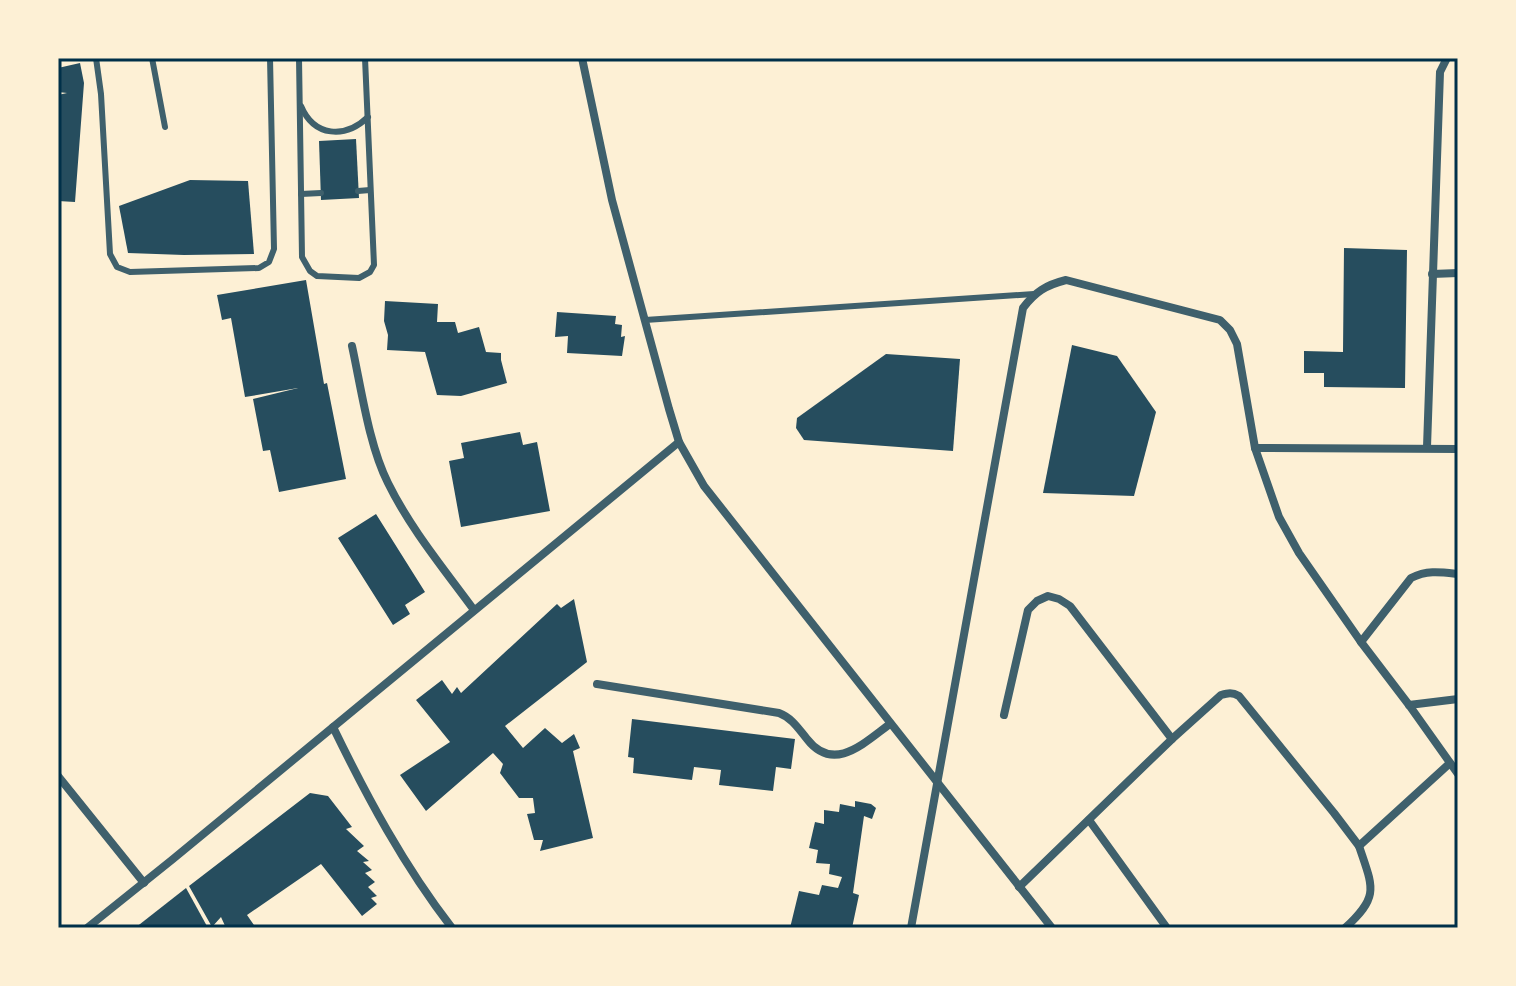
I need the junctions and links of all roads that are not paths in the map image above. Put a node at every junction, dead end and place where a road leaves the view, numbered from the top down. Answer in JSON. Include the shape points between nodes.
{"nodes":[{"id":1,"x":96,"y":58,"type":"edge"},
{"id":2,"x":152,"y":58,"type":"edge"},
{"id":3,"x":270,"y":58,"type":"edge"},
{"id":4,"x":299,"y":58,"type":"edge"},
{"id":5,"x":365,"y":58,"type":"edge"},
{"id":6,"x":582,"y":58,"type":"edge"},
{"id":7,"x":1447,"y":58,"type":"edge"},
{"id":8,"x":300,"y":103,"type":"junction"},
{"id":9,"x":368,"y":117,"type":"junction"},
{"id":10,"x":165,"y":127,"type":"dead end"},
{"id":11,"x":370,"y":190,"type":"junction"},
{"id":12,"x":358,"y":191,"type":"dead end"},
{"id":13,"x":321,"y":193,"type":"dead end"},
{"id":14,"x":301,"y":194,"type":"junction"},
{"id":15,"x":1458,"y":273,"type":"edge"},
{"id":16,"x":1432,"y":274,"type":"junction"},
{"id":17,"x":1034,"y":294,"type":"junction"},
{"id":18,"x":645,"y":320,"type":"junction"},
{"id":19,"x":352,"y":346,"type":"dead end"},
{"id":20,"x":679,"y":442,"type":"junction"},
{"id":21,"x":1427,"y":447,"type":"junction"},
{"id":22,"x":1255,"y":448,"type":"junction"},
{"id":23,"x":1458,"y":449,"type":"edge"},
{"id":24,"x":1458,"y":574,"type":"edge"},
{"id":25,"x":474,"y":610,"type":"junction"},
{"id":26,"x":1361,"y":642,"type":"junction"},
{"id":27,"x":597,"y":684,"type":"dead end"},
{"id":28,"x":1458,"y":699,"type":"edge"},
{"id":29,"x":1409,"y":705,"type":"junction"},
{"id":30,"x":1004,"y":715,"type":"dead end"},
{"id":31,"x":890,"y":724,"type":"junction"},
{"id":32,"x":333,"y":727,"type":"junction"},
{"id":33,"x":1172,"y":739,"type":"junction"},
{"id":34,"x":1450,"y":763,"type":"junction"},
{"id":35,"x":1458,"y":774,"type":"edge"},
{"id":36,"x":58,"y":776,"type":"edge"},
{"id":37,"x":937,"y":784,"type":"junction"},
{"id":38,"x":1089,"y":820,"type":"junction"},
{"id":39,"x":1359,"y":846,"type":"junction"},
{"id":40,"x":144,"y":883,"type":"junction"},
{"id":41,"x":1019,"y":887,"type":"junction"},
{"id":42,"x":87,"y":928,"type":"edge"},
{"id":43,"x":452,"y":928,"type":"edge"},
{"id":44,"x":911,"y":928,"type":"edge"},
{"id":45,"x":1052,"y":928,"type":"edge"},
{"id":46,"x":1167,"y":928,"type":"edge"},
{"id":47,"x":1345,"y":928,"type":"edge"}],
"edges":[{"from":1,"to":3,"type":"lane","via":[[110,254],[117,267],[130,272],[259,268],[269,262],[274,249]]},
{"from":2,"to":10,"type":"lane"},
{"from":4,"to":8,"type":"lane"},
{"from":5,"to":9,"type":"lane"},
{"from":6,"to":18,"type":"street","via":[[612,200]]},
{"from":7,"to":16,"type":"street","via":[[1440,72]]},
{"from":8,"to":9,"type":"lane","via":[[308,119],[326,130],[349,130]]},
{"from":8,"to":14,"type":"lane"},
{"from":9,"to":11,"type":"lane"},
{"from":11,"to":12,"type":"lane"},
{"from":11,"to":14,"type":"lane","via":[[374,265],[359,278],[317,276],[305,264]]},
{"from":13,"to":14,"type":"lane"},
{"from":15,"to":16,"type":"street"},
{"from":16,"to":21,"type":"street"},
{"from":17,"to":18,"type":"lane"},
{"from":17,"to":22,"type":"street","via":[[1066,280],[1220,320],[1237,344]]},
{"from":17,"to":37,"type":"street","via":[[1023,308]]},
{"from":18,"to":20,"type":"street"},
{"from":19,"to":25,"type":"street","via":[[387,481]]},
{"from":20,"to":25,"type":"street"},
{"from":20,"to":31,"type":"street","via":[[704,486]]},
{"from":21,"to":22,"type":"street"},
{"from":21,"to":23,"type":"street"},
{"from":22,"to":26,"type":"street","via":[[1279,517]]},
{"from":24,"to":26,"type":"street","via":[[1432,571],[1411,578]]},
{"from":25,"to":32,"type":"street"},
{"from":26,"to":29,"type":"street"},
{"from":27,"to":31,"type":"street","via":[[779,713],[793,720],[816,749],[831,755],[850,752]]},
{"from":28,"to":29,"type":"street"},
{"from":29,"to":34,"type":"street"},
{"from":30,"to":33,"type":"street","via":[[1028,610],[1048,596],[1070,606]]},
{"from":31,"to":37,"type":"street"},
{"from":32,"to":40,"type":"street"},
{"from":32,"to":43,"type":"street","via":[[365,793]]},
{"from":33,"to":38,"type":"street"},
{"from":33,"to":39,"type":"street","via":[[1221,695],[1239,696]]},
{"from":34,"to":35,"type":"street"},
{"from":34,"to":39,"type":"street"},
{"from":36,"to":40,"type":"street"},
{"from":37,"to":41,"type":"street"},
{"from":37,"to":44,"type":"street"},
{"from":38,"to":41,"type":"street"},
{"from":38,"to":46,"type":"street"},
{"from":39,"to":47,"type":"street","via":[[1372,884],[1369,899]]},
{"from":40,"to":42,"type":"street"},
{"from":41,"to":45,"type":"street"}]}
